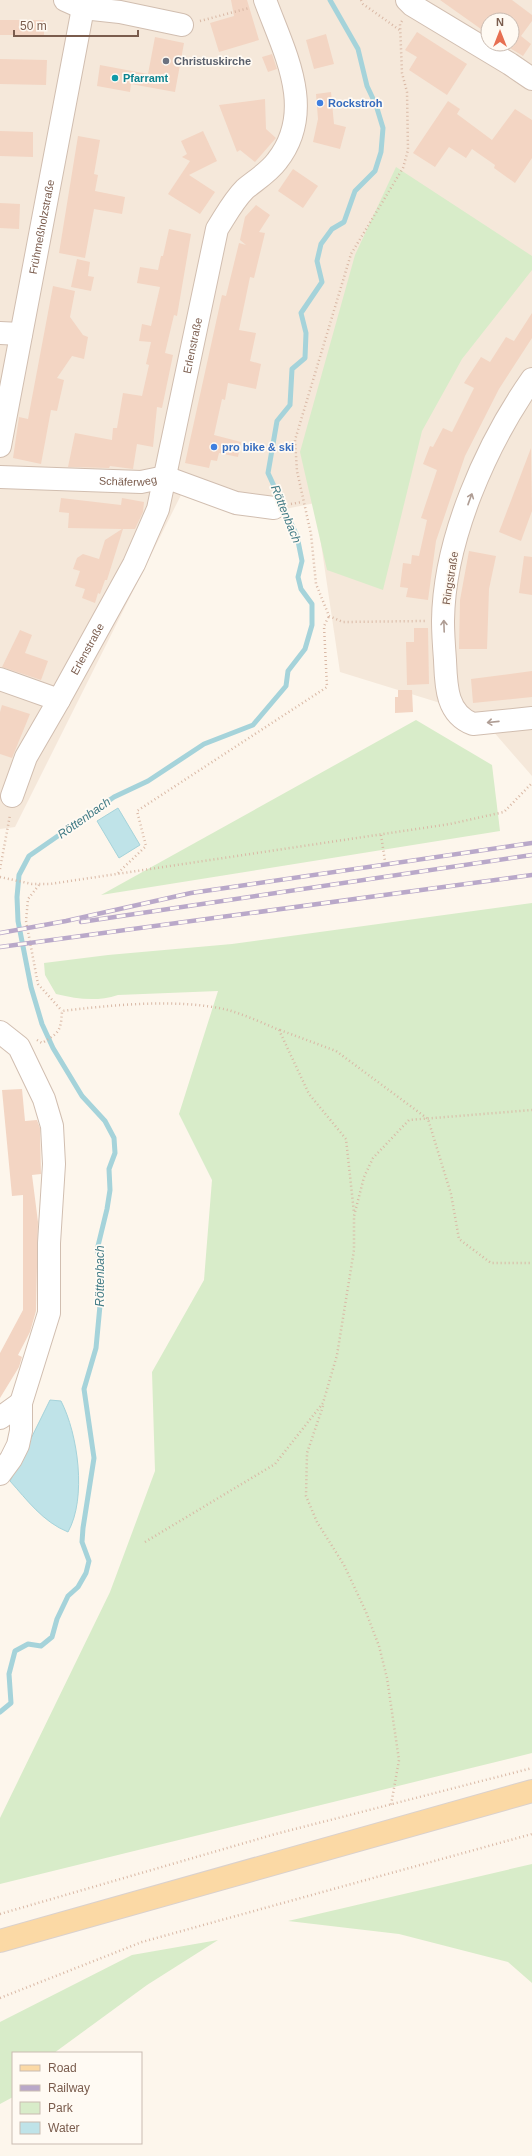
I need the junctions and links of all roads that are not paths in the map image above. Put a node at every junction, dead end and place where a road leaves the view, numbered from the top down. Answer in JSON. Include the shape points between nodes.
{"nodes":[{"id":1,"x":266,"y":2,"type":"edge"},
{"id":2,"x":410,"y":3,"type":"edge"},
{"id":3,"x":74,"y":4,"type":"edge"},
{"id":4,"x":119,"y":6,"type":"edge"},
{"id":5,"x":182,"y":26,"type":"road end"},
{"id":6,"x":532,"y":80,"type":"edge"},
{"id":7,"x":10,"y":333,"type":"edge"},
{"id":8,"x":532,"y":379,"type":"edge"},
{"id":9,"x":0,"y":446,"type":"edge"},
{"id":10,"x":0,"y":477,"type":"edge"},
{"id":11,"x":165,"y":477,"type":"junction"},
{"id":12,"x":283,"y":506,"type":"road end"},
{"id":13,"x":0,"y":679,"type":"edge"},
{"id":14,"x":59,"y":700,"type":"junction"},
{"id":15,"x":532,"y":718,"type":"edge"},
{"id":16,"x":12,"y":796,"type":"road end"},
{"id":17,"x":0,"y":1032,"type":"edge"},
{"id":18,"x":21,"y":1403,"type":"junction"},
{"id":19,"x":0,"y":1418,"type":"edge"},
{"id":20,"x":0,"y":1474,"type":"edge"},
{"id":21,"x":532,"y":1791,"type":"edge"},
{"id":22,"x":0,"y":1941,"type":"edge"}],
"edges":[{"from":1,"to":11,"type":"street","name":"Erlenstraße","via":[[292,67],[297,100],[295,127],[277,161],[232,204],[217,229]]},
{"from":2,"to":6,"type":"street"},
{"from":3,"to":4,"type":"street"},
{"from":3,"to":7,"type":"street","name":"Frühmeßholzstraße"},
{"from":4,"to":5,"type":"street"},
{"from":7,"to":9,"type":"street","name":"Frühmeßholzstraße"},
{"from":15,"to":8,"type":"street","name":"Ringstraße","one_way":true,"via":[[474,724],[464,721],[449,699],[443,620],[458,532],[494,440]]},
{"from":10,"to":11,"type":"street","name":"Schäferweg","via":[[141,482]]},
{"from":11,"to":12,"type":"street","name":"Schäferweg","via":[[236,503]]},
{"from":11,"to":14,"type":"street","name":"Erlenstraße","via":[[158,509],[134,564]]},
{"from":13,"to":14,"type":"street"},
{"from":14,"to":16,"type":"street","name":"Erlenstraße","via":[[26,757]]},
{"from":17,"to":18,"type":"street","via":[[19,1047],[44,1099],[52,1126],[54,1164],[49,1244],[49,1313]]},
{"from":18,"to":19,"type":"street"},
{"from":18,"to":20,"type":"street","via":[[18,1445]]},
{"from":21,"to":22,"type":"main road"}]}
